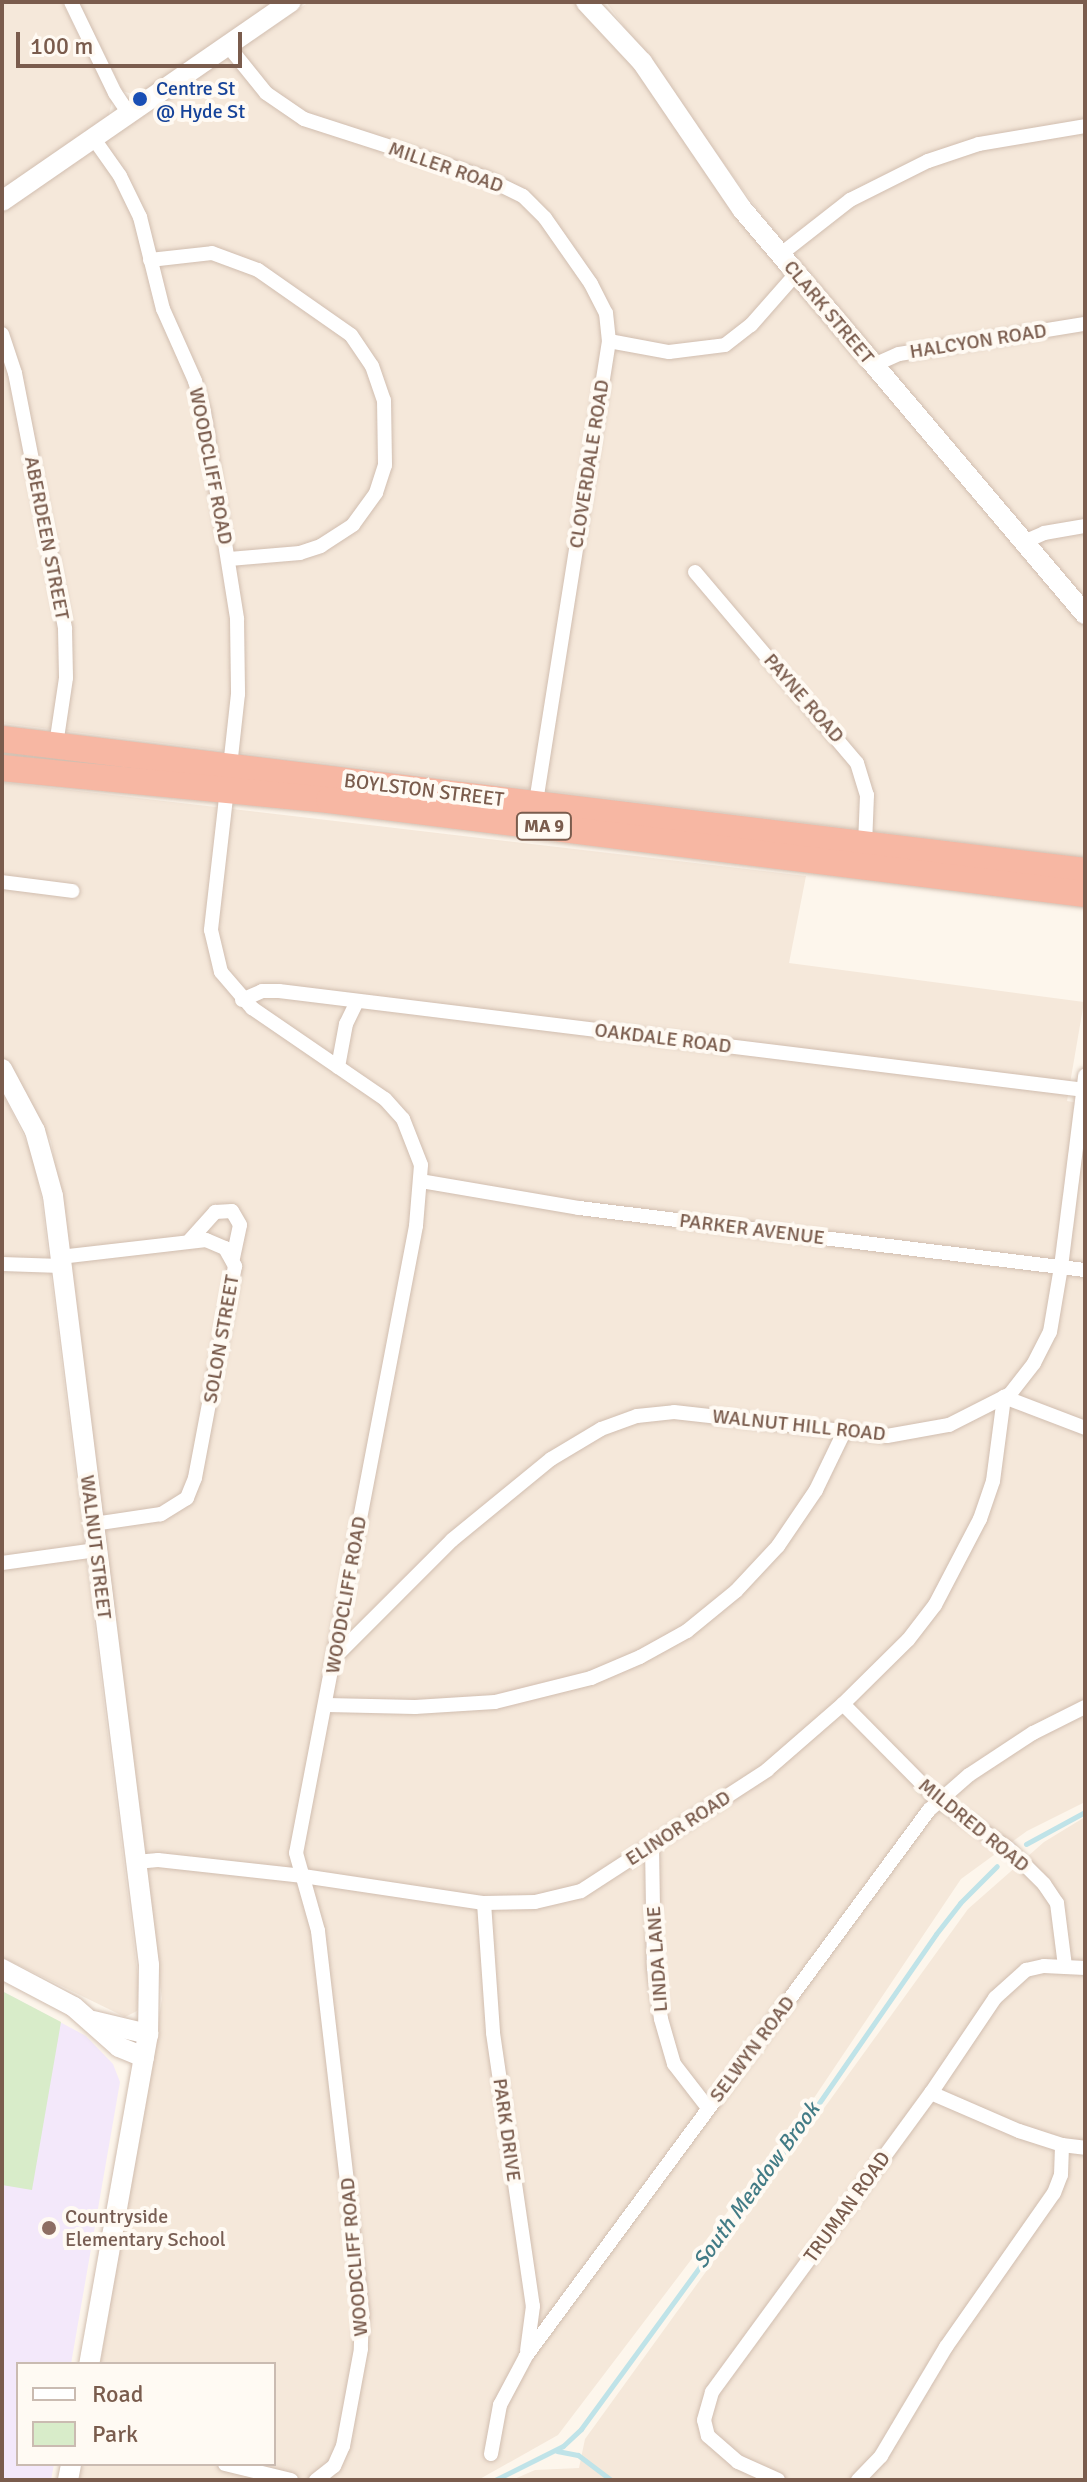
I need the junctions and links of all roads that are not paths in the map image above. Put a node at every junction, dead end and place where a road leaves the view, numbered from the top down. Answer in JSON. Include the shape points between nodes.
{"nodes":[{"id":1,"x":71,"y":2,"type":"edge"},
{"id":2,"x":291,"y":2,"type":"edge"},
{"id":3,"x":586,"y":2,"type":"edge"},
{"id":4,"x":229,"y":47,"type":"junction"},
{"id":5,"x":130,"y":115,"type":"junction"},
{"id":6,"x":1085,"y":126,"type":"edge"},
{"id":7,"x":94,"y":139,"type":"junction"},
{"id":8,"x":2,"y":201,"type":"edge"},
{"id":9,"x":781,"y":254,"type":"junction"},
{"id":10,"x":150,"y":260,"type":"junction"},
{"id":11,"x":796,"y":274,"type":"junction"},
{"id":12,"x":1085,"y":324,"type":"edge"},
{"id":13,"x":2,"y":334,"type":"edge"},
{"id":14,"x":609,"y":341,"type":"junction"},
{"id":15,"x":874,"y":365,"type":"junction"},
{"id":16,"x":1085,"y":526,"type":"edge"},
{"id":17,"x":1024,"y":542,"type":"junction"},
{"id":18,"x":229,"y":559,"type":"junction"},
{"id":19,"x":695,"y":572,"type":"dead end"},
{"id":20,"x":1085,"y":614,"type":"edge"},
{"id":21,"x":2,"y":739,"type":"edge"},
{"id":22,"x":56,"y":745,"type":"junction"},
{"id":23,"x":2,"y":768,"type":"edge"},
{"id":24,"x":228,"y":778,"type":"junction"},
{"id":25,"x":536,"y":804,"type":"junction"},
{"id":26,"x":865,"y":844,"type":"junction"},
{"id":27,"x":1085,"y":871,"type":"edge"},
{"id":28,"x":2,"y":882,"type":"edge"},
{"id":29,"x":72,"y":891,"type":"dead end"},
{"id":30,"x":1085,"y":894,"type":"edge"},
{"id":31,"x":242,"y":1000,"type":"junction"},
{"id":32,"x":357,"y":1001,"type":"junction"},
{"id":33,"x":338,"y":1067,"type":"junction"},
{"id":34,"x":2,"y":1069,"type":"edge"},
{"id":35,"x":1084,"y":1085,"type":"edge"},
{"id":36,"x":421,"y":1181,"type":"junction"},
{"id":37,"x":190,"y":1240,"type":"junction"},
{"id":38,"x":233,"y":1259,"type":"junction"},
{"id":39,"x":61,"y":1261,"type":"junction"},
{"id":40,"x":2,"y":1264,"type":"edge"},
{"id":41,"x":1061,"y":1267,"type":"junction"},
{"id":42,"x":1085,"y":1270,"type":"edge"},
{"id":43,"x":1004,"y":1397,"type":"junction"},
{"id":44,"x":1085,"y":1428,"type":"edge"},
{"id":45,"x":845,"y":1430,"type":"junction"},
{"id":46,"x":93,"y":1524,"type":"junction"},
{"id":47,"x":96,"y":1550,"type":"junction"},
{"id":48,"x":2,"y":1563,"type":"edge"},
{"id":49,"x":335,"y":1658,"type":"junction"},
{"id":50,"x":843,"y":1704,"type":"junction"},
{"id":51,"x":327,"y":1705,"type":"junction"},
{"id":52,"x":1085,"y":1707,"type":"edge"},
{"id":53,"x":939,"y":1801,"type":"junction"},
{"id":54,"x":652,"y":1845,"type":"junction"},
{"id":55,"x":136,"y":1862,"type":"junction"},
{"id":56,"x":303,"y":1876,"type":"junction"},
{"id":57,"x":484,"y":1903,"type":"junction"},
{"id":58,"x":1065,"y":1966,"type":"junction"},
{"id":59,"x":1085,"y":1968,"type":"edge"},
{"id":60,"x":2,"y":1969,"type":"edge"},
{"id":61,"x":93,"y":2021,"type":"junction"},
{"id":62,"x":148,"y":2034,"type":"junction"},
{"id":63,"x":144,"y":2057,"type":"junction"},
{"id":64,"x":931,"y":2093,"type":"junction"},
{"id":65,"x":708,"y":2108,"type":"junction"},
{"id":66,"x":1062,"y":2145,"type":"junction"},
{"id":67,"x":1085,"y":2148,"type":"edge"},
{"id":68,"x":526,"y":2356,"type":"junction"},
{"id":69,"x":89,"y":2362,"type":"edge"},
{"id":70,"x":491,"y":2454,"type":"dead end"},
{"id":71,"x":233,"y":2466,"type":"edge"},
{"id":72,"x":291,"y":2480,"type":"edge"},
{"id":73,"x":316,"y":2480,"type":"edge"},
{"id":74,"x":778,"y":2480,"type":"edge"},
{"id":75,"x":858,"y":2480,"type":"edge"}],
"edges":[{"from":1,"to":5,"type":"street"},
{"from":2,"to":4,"type":"main road"},
{"from":3,"to":9,"type":"main road","name":"CLARK STREET","via":[[642,62],[724,185]]},
{"from":4,"to":5,"type":"main road"},
{"from":4,"to":14,"type":"street","name":"MILLER ROAD","via":[[266,93],[304,119],[484,177],[523,196],[591,284],[606,313]]},
{"from":5,"to":7,"type":"main road"},
{"from":6,"to":9,"type":"street","via":[[979,144],[928,161],[850,200]]},
{"from":7,"to":8,"type":"main road"},
{"from":7,"to":10,"type":"street","name":"WOODCLIFF ROAD","via":[[134,204]]},
{"from":9,"to":11,"type":"main road","name":"CLARK STREET"},
{"from":10,"to":18,"type":"street","name":"WOODCLIFF ROAD","via":[[163,309],[200,396]]},
{"from":10,"to":18,"type":"street","via":[[212,253],[258,270],[351,335],[372,366],[384,400],[385,465],[376,493],[353,525],[300,553]]},
{"from":11,"to":14,"type":"street","via":[[751,325],[725,345],[669,352]]},
{"from":11,"to":15,"type":"main road","name":"CLARK STREET"},
{"from":12,"to":15,"type":"street","name":"HALCYON ROAD","via":[[899,354]]},
{"from":13,"to":22,"type":"street","name":"ABERDEEN STREET","via":[[15,373],[65,629],[66,678]]},
{"from":14,"to":25,"type":"street","name":"CLOVERDALE ROAD"},
{"from":15,"to":17,"type":"main road","name":"CLARK STREET"},
{"from":16,"to":17,"type":"street"},
{"from":17,"to":20,"type":"main road","name":"CLARK STREET"},
{"from":18,"to":24,"type":"street","name":"WOODCLIFF ROAD","via":[[239,677]]},
{"from":19,"to":26,"type":"street","name":"PAYNE ROAD","via":[[857,763],[867,795]]},
{"from":21,"to":22,"type":"highway","name":"BOYLSTON STREET","number":"MA 9"},
{"from":22,"to":24,"type":"highway","name":"BOYLSTON STREET","number":"MA 9"},
{"from":23,"to":24,"type":"highway","name":"BOYLSTON STREET","number":"MA 9"},
{"from":24,"to":25,"type":"highway","name":"BOYLSTON STREET","number":"MA 9"},
{"from":24,"to":30,"type":"highway","name":"BOYLSTON STREET","number":"MA 9"},
{"from":24,"to":31,"type":"street","name":"WOODCLIFF ROAD","via":[[211,939],[221,972]]},
{"from":25,"to":26,"type":"highway","name":"BOYLSTON STREET","number":"MA 9"},
{"from":26,"to":27,"type":"highway","name":"BOYLSTON STREET","number":"MA 9"},
{"from":28,"to":29,"type":"street"},
{"from":31,"to":32,"type":"street","name":"OAKDALE ROAD","via":[[270,990]]},
{"from":31,"to":33,"type":"street","name":"WOODCLIFF ROAD"},
{"from":32,"to":33,"type":"street","via":[[346,1024]]},
{"from":32,"to":35,"type":"street","name":"OAKDALE ROAD"},
{"from":33,"to":36,"type":"street","name":"WOODCLIFF ROAD","via":[[385,1099],[403,1119],[414,1139]]},
{"from":34,"to":39,"type":"main road","name":"WALNUT STREET","via":[[40,1146]]},
{"from":35,"to":41,"type":"street","name":"WALNUT HILL ROAD"},
{"from":36,"to":41,"type":"street","name":"PARKER AVENUE","via":[[579,1208]]},
{"from":36,"to":49,"type":"street","name":"WOODCLIFF ROAD"},
{"from":37,"to":38,"type":"street","name":"SOLON STREET","via":[[213,1241]]},
{"from":37,"to":38,"type":"street","via":[[215,1212],[232,1211],[240,1225]]},
{"from":37,"to":39,"type":"street","name":"SOLON STREET"},
{"from":38,"to":46,"type":"street","name":"SOLON STREET","via":[[235,1274],[187,1498],[161,1514]]},
{"from":39,"to":40,"type":"street","name":"SOLON STREET"},
{"from":39,"to":46,"type":"main road","name":"WALNUT STREET"},
{"from":41,"to":42,"type":"street","name":"PARKER AVENUE"},
{"from":41,"to":43,"type":"street","name":"WALNUT HILL ROAD","via":[[1050,1332],[1034,1363]]},
{"from":43,"to":44,"type":"street"},
{"from":43,"to":45,"type":"street","name":"WALNUT HILL ROAD","via":[[949,1425],[915,1433],[887,1436]]},
{"from":43,"to":50,"type":"street","name":"ELINOR ROAD","via":[[993,1481],[956,1566],[908,1640]]},
{"from":45,"to":49,"type":"street","name":"WALNUT HILL ROAD","via":[[674,1412],[637,1416],[601,1429],[551,1459],[452,1540]]},
{"from":45,"to":51,"type":"street","via":[[816,1490],[778,1546],[736,1591],[687,1631],[640,1657],[565,1686],[495,1702]]},
{"from":46,"to":47,"type":"main road","name":"WALNUT STREET"},
{"from":47,"to":48,"type":"street"},
{"from":47,"to":55,"type":"main road","name":"WALNUT STREET"},
{"from":49,"to":51,"type":"street","name":"WOODCLIFF ROAD"},
{"from":50,"to":53,"type":"street","name":"MILDRED ROAD"},
{"from":50,"to":54,"type":"street","name":"ELINOR ROAD","via":[[767,1770]]},
{"from":51,"to":56,"type":"street","name":"WOODCLIFF ROAD","via":[[296,1853]]},
{"from":52,"to":53,"type":"street","name":"SELWYN ROAD","via":[[1033,1733]]},
{"from":53,"to":58,"type":"street","name":"MILDRED ROAD","via":[[1008,1848],[1044,1884],[1057,1903]]},
{"from":53,"to":65,"type":"street","name":"SELWYN ROAD"},
{"from":54,"to":57,"type":"street","name":"ELINOR ROAD","via":[[560,1899]]},
{"from":54,"to":65,"type":"street","name":"LINDA LANE","via":[[654,1968],[661,2019],[674,2064]]},
{"from":55,"to":56,"type":"street","name":"ELINOR ROAD"},
{"from":55,"to":62,"type":"main road","name":"WALNUT STREET","via":[[149,1965]]},
{"from":56,"to":57,"type":"street","name":"ELINOR ROAD"},
{"from":56,"to":73,"type":"street","name":"WOODCLIFF ROAD","via":[[318,1931],[362,2314],[343,2446],[334,2466]]},
{"from":57,"to":68,"type":"street","name":"PARK DRIVE","via":[[493,2033],[533,2306]]},
{"from":58,"to":59,"type":"street","name":"TRUMAN ROAD"},
{"from":58,"to":64,"type":"street","name":"TRUMAN ROAD","via":[[1026,1970],[1013,1978]]},
{"from":60,"to":61,"type":"main road"},
{"from":61,"to":62,"type":"main road"},
{"from":61,"to":63,"type":"main road","via":[[119,2047]]},
{"from":62,"to":63,"type":"main road","name":"WALNUT STREET"},
{"from":63,"to":69,"type":"main road","name":"WALNUT STREET"},
{"from":64,"to":66,"type":"street","via":[[973,2114]]},
{"from":64,"to":74,"type":"street","name":"TRUMAN ROAD","via":[[740,2353],[707,2406],[708,2436],[720,2450]]},
{"from":65,"to":68,"type":"street","name":"SELWYN ROAD"},
{"from":66,"to":67,"type":"street"},
{"from":66,"to":75,"type":"street","via":[[1054,2193],[946,2347],[881,2456]]},
{"from":68,"to":70,"type":"street","name":"SELWYN ROAD","via":[[500,2405]]},
{"from":71,"to":72,"type":"street"}]}
